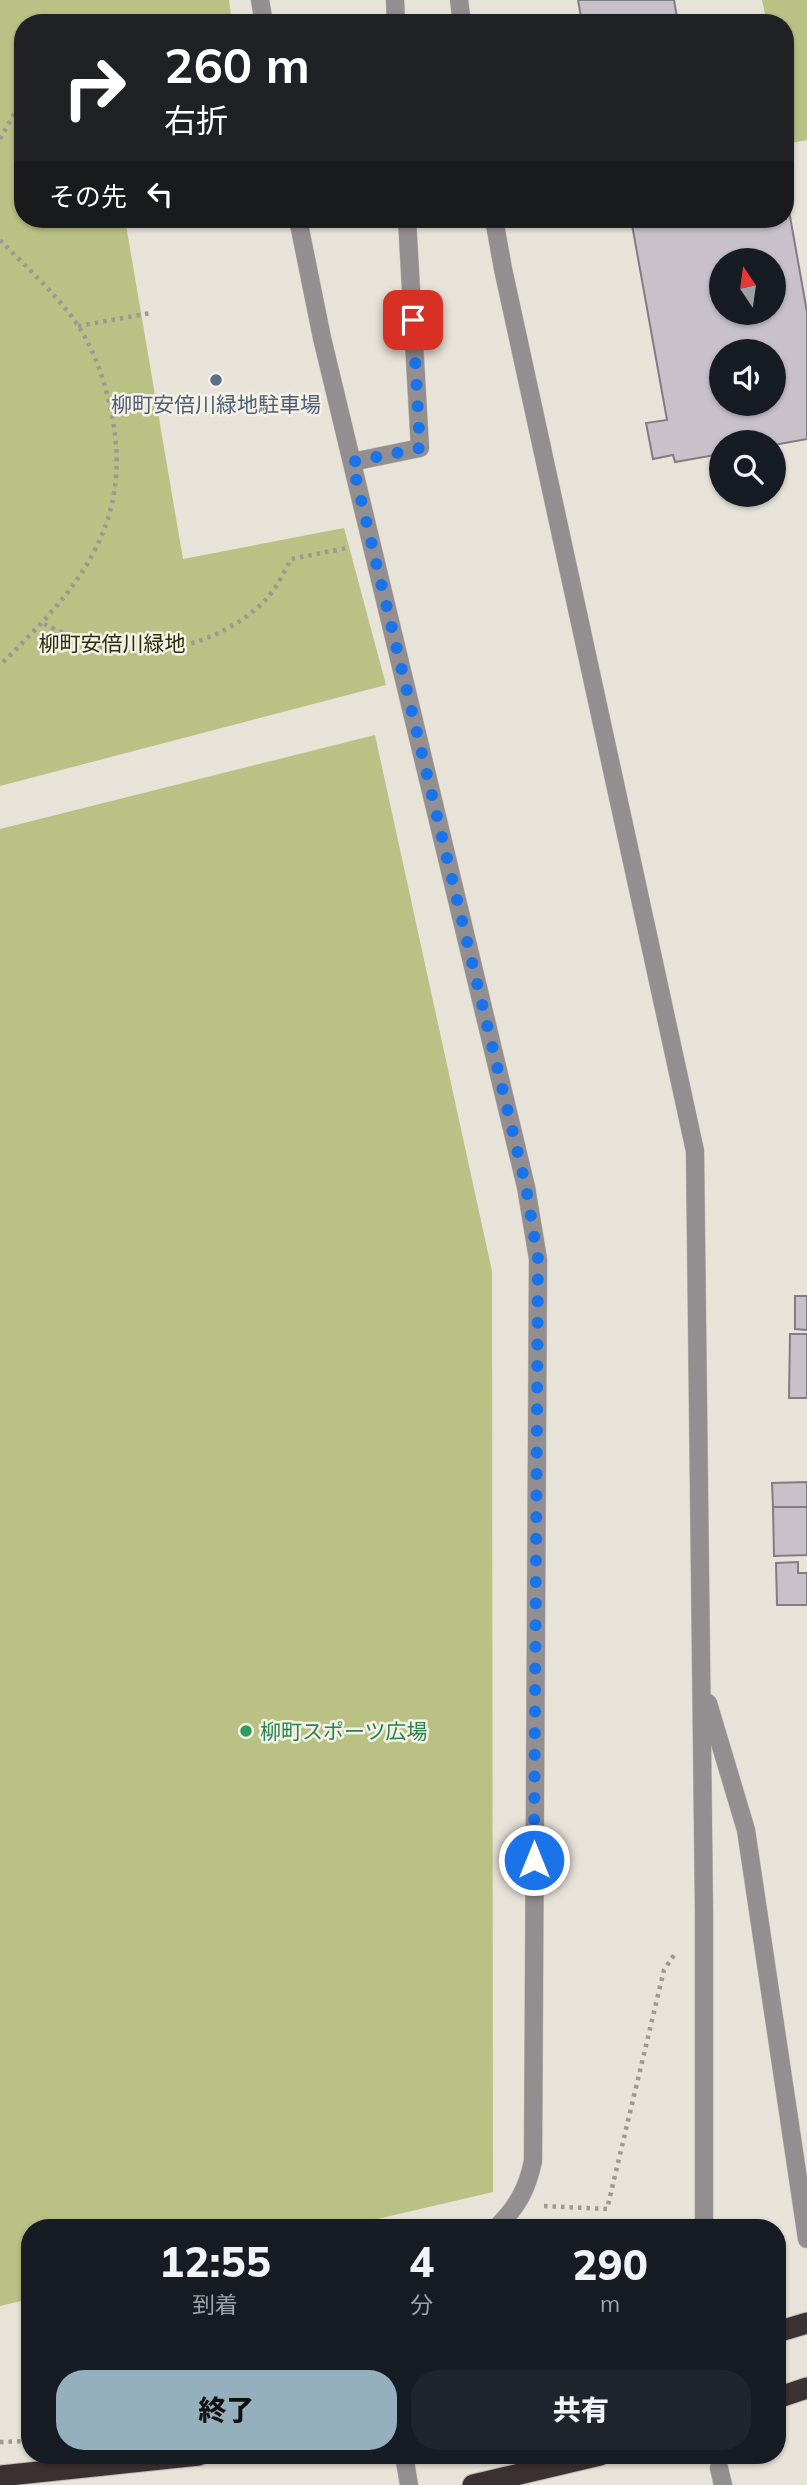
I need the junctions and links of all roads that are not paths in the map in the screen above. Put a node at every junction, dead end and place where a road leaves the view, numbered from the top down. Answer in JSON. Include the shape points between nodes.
{"nodes":[{"id":1,"x":300,"y":228,"type":"edge"},
{"id":2,"x":408,"y":228,"type":"edge"},
{"id":3,"x":497,"y":228,"type":"edge"},
{"id":4,"x":352,"y":462,"type":"junction"},
{"id":5,"x":702,"y":1679,"type":"junction"},
{"id":6,"x":800,"y":2141,"type":"edge"},
{"id":7,"x":504,"y":2219,"type":"edge"},
{"id":8,"x":704,"y":2219,"type":"edge"},
{"id":9,"x":807,"y":2239,"type":"edge"},
{"id":10,"x":807,"y":2323,"type":"edge"},
{"id":11,"x":786,"y":2329,"type":"edge"},
{"id":12,"x":807,"y":2388,"type":"edge"},
{"id":13,"x":786,"y":2396,"type":"edge"},
{"id":14,"x":114,"y":2464,"type":"edge"},
{"id":15,"x":406,"y":2464,"type":"edge"},
{"id":16,"x":562,"y":2464,"type":"edge"},
{"id":17,"x":0,"y":2476,"type":"edge"},
{"id":18,"x":409,"y":2485,"type":"edge"},
{"id":19,"x":473,"y":2485,"type":"edge"}],
"edges":[{"from":1,"to":4,"type":"street"},
{"from":2,"to":4,"type":"street","via":[[420,448]]},
{"from":3,"to":5,"type":"street","via":[[695,1152]]},
{"from":4,"to":7,"type":"street","via":[[526,1187],[538,1259],[533,2161],[528,2187]]},
{"from":5,"to":6,"type":"street","via":[[746,1830]]},
{"from":5,"to":8,"type":"street"},
{"from":6,"to":9,"type":"street"},
{"from":10,"to":11,"type":"highway"},
{"from":12,"to":13,"type":"highway"},
{"from":14,"to":17,"type":"highway"},
{"from":15,"to":18,"type":"street"},
{"from":16,"to":19,"type":"highway"}]}
